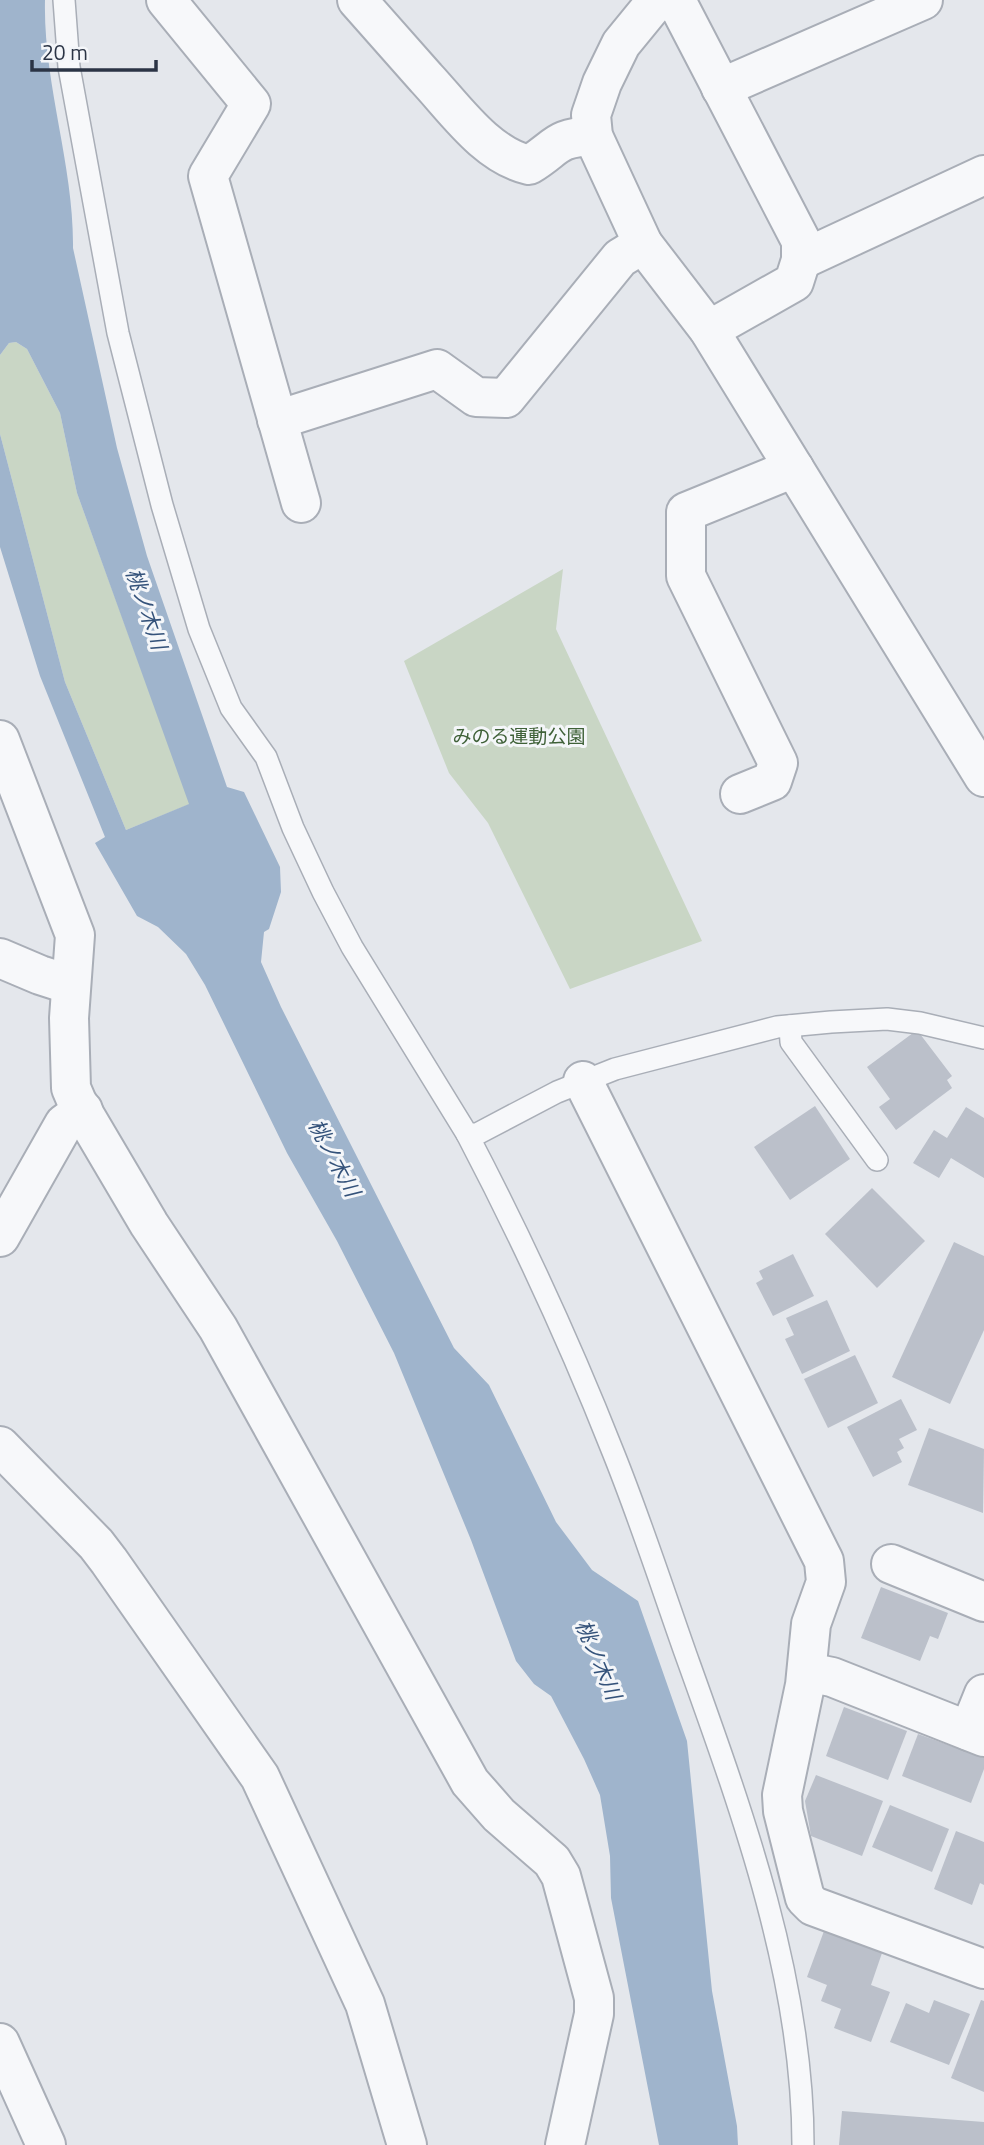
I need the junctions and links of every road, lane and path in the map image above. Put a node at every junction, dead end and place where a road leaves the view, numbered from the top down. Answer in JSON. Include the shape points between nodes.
{"nodes":[{"id":1,"x":64,"y":0,"type":"edge"},
{"id":2,"x":166,"y":0,"type":"edge"},
{"id":3,"x":357,"y":0,"type":"edge"},
{"id":4,"x":657,"y":0,"type":"edge"},
{"id":5,"x":672,"y":0,"type":"edge"},
{"id":6,"x":923,"y":0,"type":"edge"},
{"id":7,"x":721,"y":88,"type":"junction"},
{"id":8,"x":593,"y":136,"type":"junction"},
{"id":9,"x":984,"y":175,"type":"edge"},
{"id":10,"x":643,"y":244,"type":"junction"},
{"id":11,"x":801,"y":261,"type":"junction"},
{"id":12,"x":709,"y":330,"type":"junction"},
{"id":13,"x":277,"y":420,"type":"junction"},
{"id":14,"x":794,"y":468,"type":"junction"},
{"id":15,"x":300,"y":503,"type":"dead end"},
{"id":16,"x":0,"y":740,"type":"edge"},
{"id":17,"x":984,"y":777,"type":"edge"},
{"id":18,"x":740,"y":794,"type":"dead end"},
{"id":19,"x":0,"y":958,"type":"edge"},
{"id":20,"x":71,"y":985,"type":"junction"},
{"id":21,"x":790,"y":1026,"type":"junction"},
{"id":22,"x":984,"y":1038,"type":"edge"},
{"id":23,"x":583,"y":1081,"type":"junction"},
{"id":24,"x":82,"y":1110,"type":"junction"},
{"id":25,"x":467,"y":1134,"type":"junction"},
{"id":26,"x":877,"y":1160,"type":"dead end"},
{"id":27,"x":0,"y":1237,"type":"edge"},
{"id":28,"x":0,"y":1446,"type":"edge"},
{"id":29,"x":891,"y":1564,"type":"dead end"},
{"id":30,"x":984,"y":1602,"type":"edge"},
{"id":31,"x":807,"y":1672,"type":"junction"},
{"id":32,"x":984,"y":1695,"type":"edge"},
{"id":33,"x":977,"y":1734,"type":"edge"},
{"id":34,"x":984,"y":1969,"type":"edge"},
{"id":35,"x":0,"y":2043,"type":"edge"},
{"id":36,"x":46,"y":2145,"type":"edge"},
{"id":37,"x":407,"y":2145,"type":"edge"},
{"id":38,"x":565,"y":2145,"type":"edge"},
{"id":39,"x":803,"y":2145,"type":"edge"}],
"edges":[{"from":1,"to":25,"type":"lane","via":[[69,67],[118,333],[199,629],[231,708],[266,757],[293,828],[352,947]]},
{"from":2,"to":13,"type":"street","via":[[251,104],[208,176]]},
{"from":3,"to":8,"type":"street","via":[[464,120],[515,162],[529,165],[567,138]]},
{"from":4,"to":8,"type":"street","via":[[621,44],[601,83],[592,114]]},
{"from":5,"to":7,"type":"street"},
{"from":6,"to":7,"type":"street"},
{"from":7,"to":11,"type":"street","via":[[801,240]]},
{"from":8,"to":10,"type":"street"},
{"from":9,"to":11,"type":"street"},
{"from":10,"to":12,"type":"street"},
{"from":10,"to":13,"type":"street","via":[[620,258],[506,398],[477,397],[437,369]]},
{"from":11,"to":12,"type":"street","via":[[794,282]]},
{"from":12,"to":14,"type":"street"},
{"from":13,"to":15,"type":"street"},
{"from":14,"to":17,"type":"street"},
{"from":14,"to":18,"type":"street","via":[[685,512],[686,576],[778,763],[772,781]]},
{"from":16,"to":20,"type":"street","via":[[75,936]]},
{"from":19,"to":20,"type":"street"},
{"from":20,"to":24,"type":"street","via":[[71,1088]]},
{"from":21,"to":22,"type":"lane","via":[[887,1020]]},
{"from":21,"to":23,"type":"lane","via":[[718,1041]]},
{"from":21,"to":26,"type":"lane","via":[[791,1042]]},
{"from":23,"to":25,"type":"lane","via":[[477,1134]]},
{"from":23,"to":31,"type":"street","via":[[824,1561],[826,1582],[811,1625]]},
{"from":24,"to":27,"type":"street","via":[[64,1124]]},
{"from":24,"to":38,"type":"street","via":[[218,1328],[470,1782],[499,1815],[552,1861],[561,1876],[594,1998]]},
{"from":25,"to":39,"type":"lane","via":[[541,1284],[614,1453],[729,1777],[765,1895],[794,2022]]},
{"from":28,"to":37,"type":"street","via":[[96,1544],[260,1777],[365,2004]]},
{"from":29,"to":30,"type":"street"},
{"from":31,"to":33,"type":"street","via":[[832,1677]]},
{"from":31,"to":34,"type":"street","via":[[782,1795],[805,1898],[813,1906]]},
{"from":32,"to":33,"type":"street"},
{"from":35,"to":36,"type":"street"}]}
